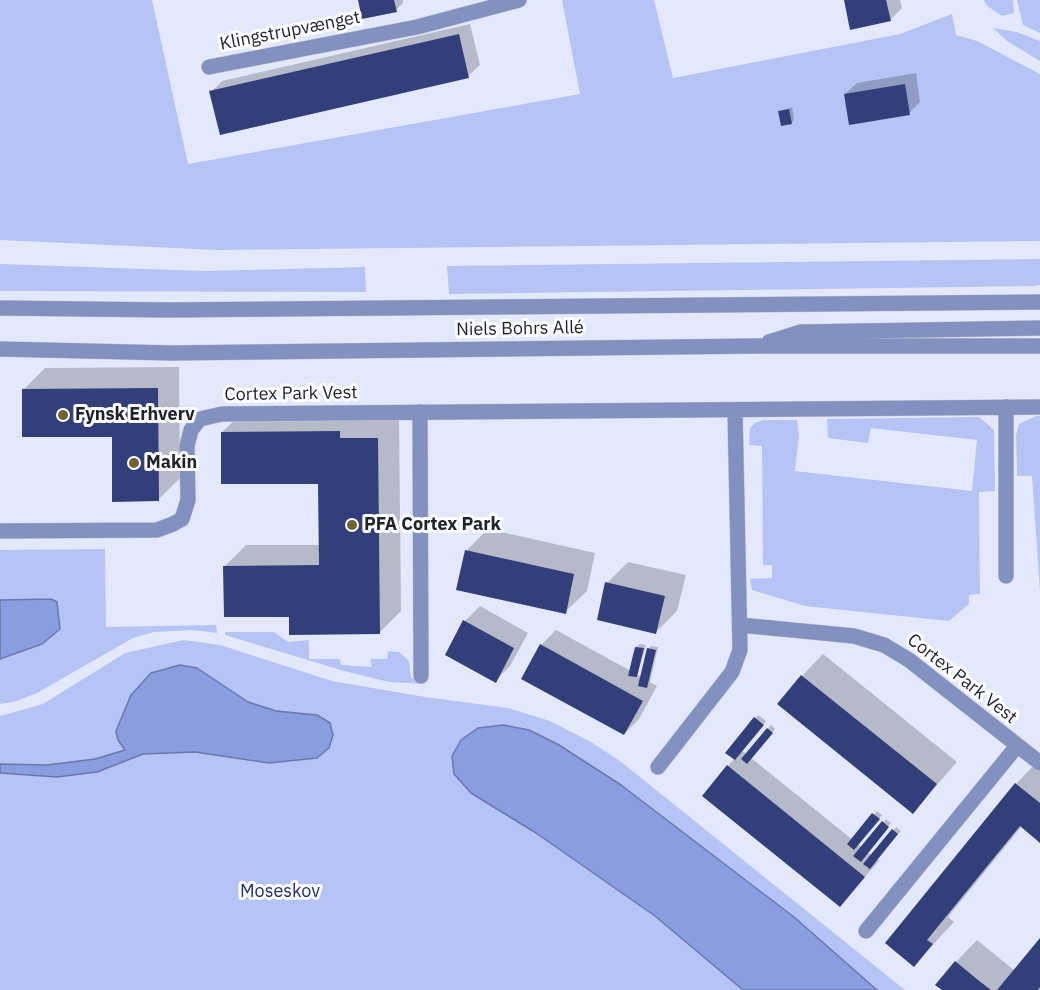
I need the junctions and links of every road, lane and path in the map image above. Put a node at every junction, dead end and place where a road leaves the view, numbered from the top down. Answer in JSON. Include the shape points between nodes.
{"nodes":[{"id":1,"x":519,"y":0,"type":"edge"},
{"id":2,"x":209,"y":67,"type":"dead end"},
{"id":3,"x":1040,"y":302,"type":"edge"},
{"id":4,"x":0,"y":308,"type":"edge"},
{"id":5,"x":1040,"y":328,"type":"edge"},
{"id":6,"x":755,"y":346,"type":"junction"},
{"id":7,"x":1040,"y":346,"type":"edge"},
{"id":8,"x":0,"y":349,"type":"edge"},
{"id":9,"x":1006,"y":407,"type":"junction"},
{"id":10,"x":1040,"y":407,"type":"edge"},
{"id":11,"x":735,"y":410,"type":"junction"},
{"id":12,"x":420,"y":412,"type":"junction"},
{"id":13,"x":0,"y":531,"type":"edge"},
{"id":14,"x":1006,"y":576,"type":"dead end"},
{"id":15,"x":740,"y":625,"type":"junction"},
{"id":16,"x":421,"y":676,"type":"dead end"},
{"id":17,"x":1017,"y":746,"type":"junction"},
{"id":18,"x":1040,"y":763,"type":"edge"},
{"id":19,"x":658,"y":767,"type":"dead end"},
{"id":20,"x":866,"y":931,"type":"dead end"}],
"edges":[{"from":1,"to":2,"type":"street","name":"Klingstrupvænget","via":[[417,27]]},
{"from":3,"to":4,"type":"street","name":"Niels Bohrs Allé"},
{"from":5,"to":6,"type":"street","via":[[801,332]]},
{"from":6,"to":7,"type":"street","name":"Niels Bohrs Allé"},
{"from":6,"to":8,"type":"street","name":"Niels Bohrs Allé","via":[[183,353]]},
{"from":9,"to":10,"type":"street","name":"Cortex Park Vest"},
{"from":9,"to":11,"type":"street","name":"Cortex Park Vest"},
{"from":9,"to":14,"type":"street"},
{"from":11,"to":12,"type":"street","name":"Cortex Park Vest"},
{"from":11,"to":15,"type":"street"},
{"from":12,"to":13,"type":"street","name":"Cortex Park Vest","via":[[222,414],[200,419],[191,430],[187,446],[188,500],[182,519],[157,530]]},
{"from":12,"to":16,"type":"street"},
{"from":15,"to":17,"type":"street","name":"Cortex Park Vest","via":[[854,636],[884,645],[916,665]]},
{"from":15,"to":19,"type":"street","via":[[740,650],[732,672]]},
{"from":17,"to":18,"type":"street","name":"Cortex Park Vest"},
{"from":17,"to":20,"type":"street","name":"Cortex Park Vest"}]}
